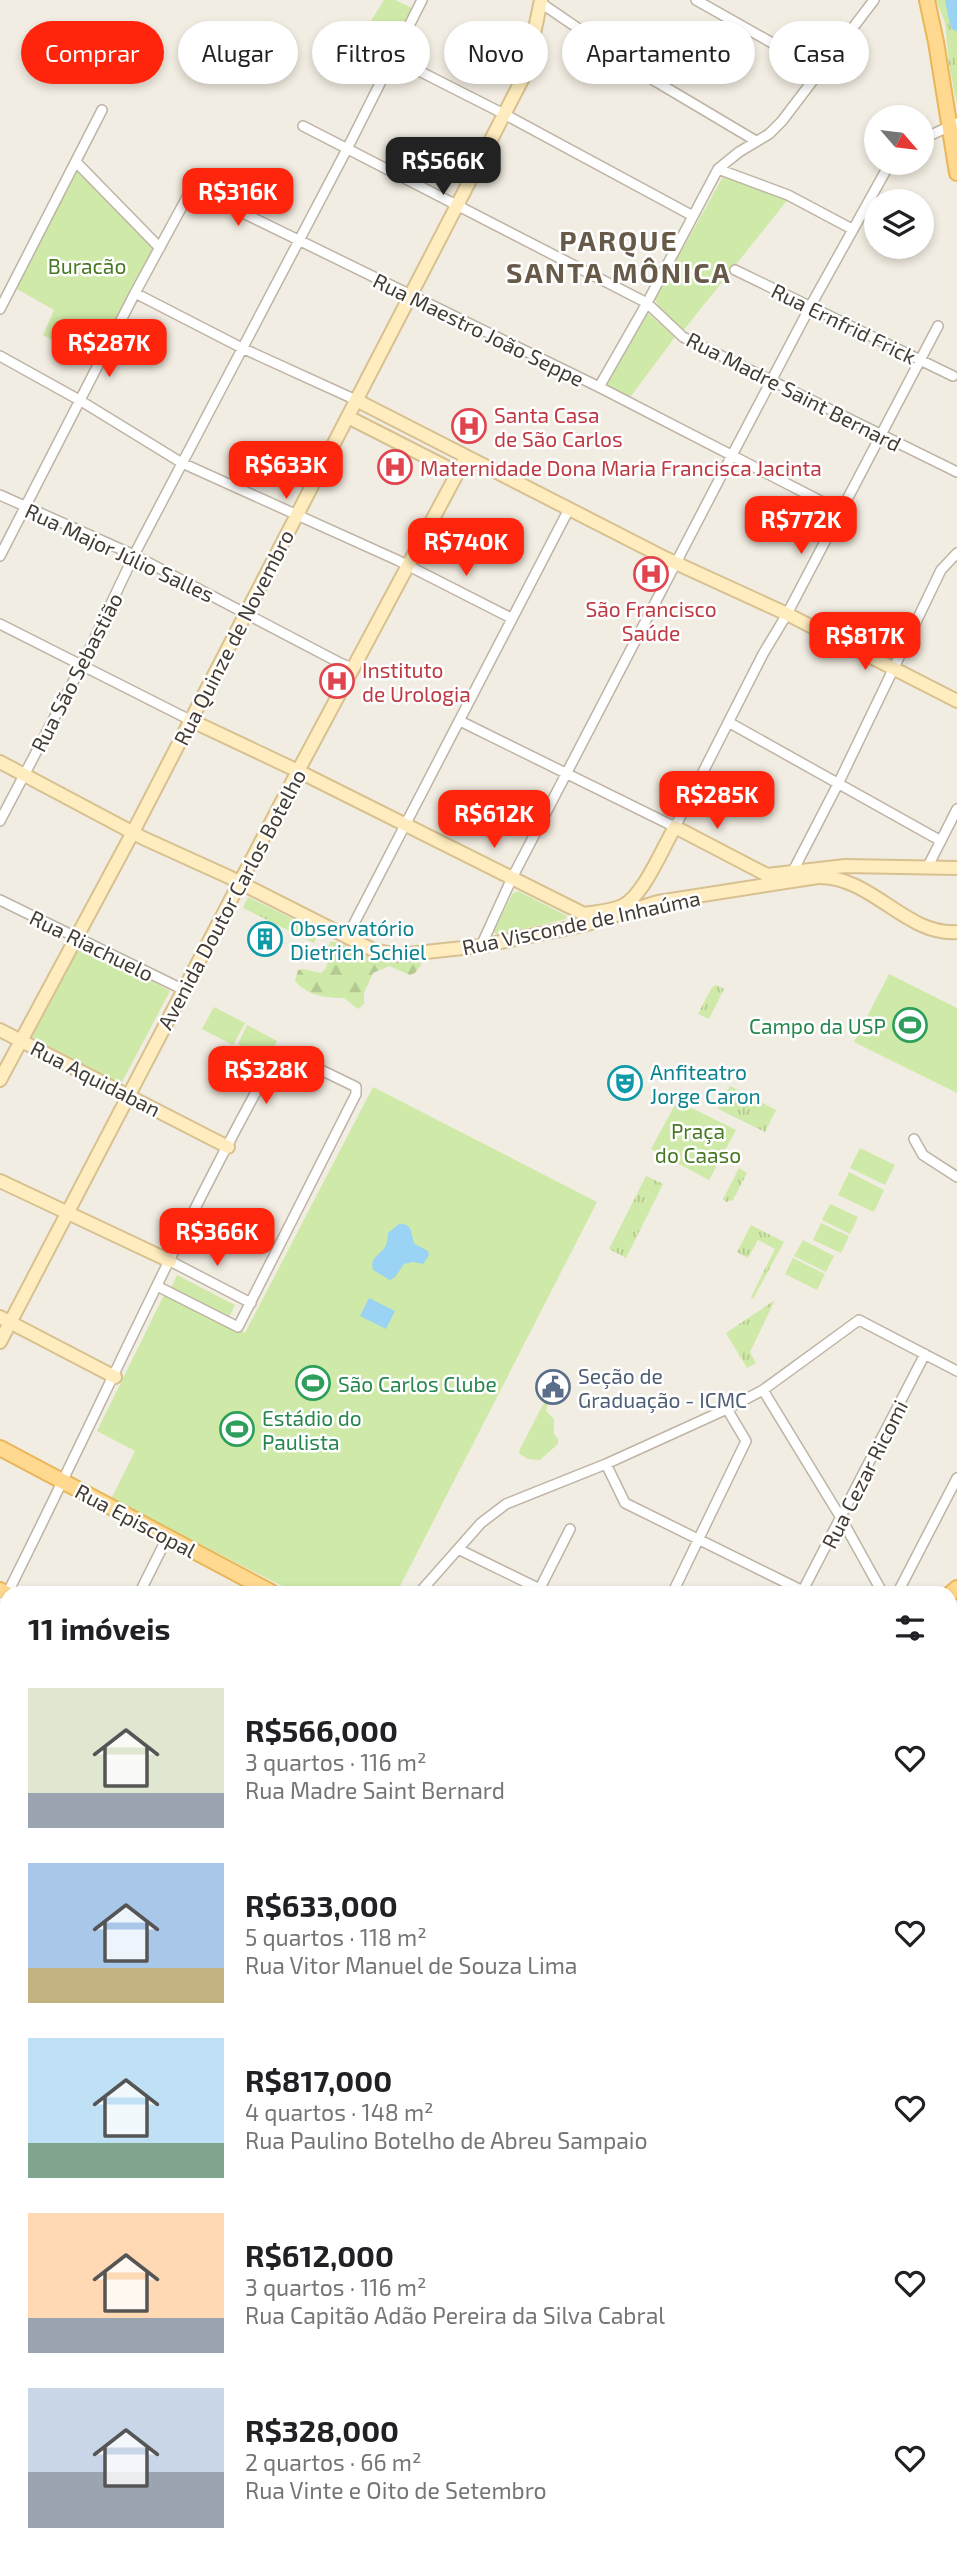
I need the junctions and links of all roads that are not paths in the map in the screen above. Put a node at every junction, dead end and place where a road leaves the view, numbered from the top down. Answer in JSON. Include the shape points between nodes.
{"nodes":[{"id":1,"x":422,"y":0,"type":"edge"},
{"id":2,"x":696,"y":0,"type":"edge"},
{"id":3,"x":927,"y":0,"type":"edge"},
{"id":4,"x":541,"y":1,"type":"edge"},
{"id":5,"x":871,"y":1,"type":"edge"},
{"id":6,"x":411,"y":21,"type":"edge"},
{"id":7,"x":856,"y":21,"type":"edge"},
{"id":8,"x":769,"y":41,"type":"edge"},
{"id":9,"x":430,"y":76,"type":"edge"},
{"id":10,"x":380,"y":84,"type":"edge"},
{"id":11,"x":810,"y":84,"type":"edge"},
{"id":12,"x":102,"y":110,"type":"dead end"},
{"id":13,"x":504,"y":114,"type":"junction"},
{"id":14,"x":954,"y":124,"type":"edge"},
{"id":15,"x":303,"y":126,"type":"dead end"},
{"id":16,"x":934,"y":133,"type":"edge"},
{"id":17,"x":756,"y":141,"type":"junction"},
{"id":18,"x":347,"y":149,"type":"junction"},
{"id":19,"x":76,"y":162,"type":"junction"},
{"id":20,"x":719,"y":169,"type":"junction"},
{"id":21,"x":957,"y":173,"type":"edge"},
{"id":22,"x":883,"y":175,"type":"edge"},
{"id":23,"x":457,"y":206,"type":"junction"},
{"id":24,"x":693,"y":216,"type":"junction"},
{"id":25,"x":852,"y":229,"type":"junction"},
{"id":26,"x":298,"y":241,"type":"junction"},
{"id":27,"x":160,"y":248,"type":"junction"},
{"id":28,"x":735,"y":270,"type":"dead end"},
{"id":29,"x":135,"y":293,"type":"junction"},
{"id":30,"x":410,"y":295,"type":"junction"},
{"id":31,"x":648,"y":303,"type":"junction"},
{"id":32,"x":811,"y":305,"type":"junction"},
{"id":33,"x":0,"y":309,"type":"edge"},
{"id":34,"x":938,"y":326,"type":"dead end"},
{"id":35,"x":242,"y":348,"type":"junction"},
{"id":36,"x":0,"y":356,"type":"edge"},
{"id":37,"x":920,"y":361,"type":"junction"},
{"id":38,"x":953,"y":376,"type":"dead end"},
{"id":39,"x":771,"y":380,"type":"junction"},
{"id":40,"x":599,"y":387,"type":"junction"},
{"id":41,"x":356,"y":400,"type":"junction"},
{"id":42,"x":81,"y":401,"type":"junction"},
{"id":43,"x":371,"y":408,"type":"junction"},
{"id":44,"x":348,"y":417,"type":"junction"},
{"id":45,"x":362,"y":424,"type":"junction"},
{"id":46,"x":880,"y":436,"type":"junction"},
{"id":47,"x":448,"y":448,"type":"junction"},
{"id":48,"x":732,"y":455,"type":"junction"},
{"id":49,"x":466,"y":457,"type":"junction"},
{"id":50,"x":182,"y":463,"type":"junction"},
{"id":51,"x":440,"y":464,"type":"junction"},
{"id":52,"x":957,"y":472,"type":"edge"},
{"id":53,"x":458,"y":473,"type":"junction"},
{"id":54,"x":0,"y":495,"type":"edge"},
{"id":55,"x":24,"y":507,"type":"junction"},
{"id":56,"x":569,"y":509,"type":"junction"},
{"id":57,"x":841,"y":511,"type":"junction"},
{"id":58,"x":297,"y":515,"type":"junction"},
{"id":59,"x":957,"y":553,"type":"edge"},
{"id":60,"x":134,"y":555,"type":"junction"},
{"id":61,"x":0,"y":556,"type":"edge"},
{"id":62,"x":677,"y":563,"type":"junction"},
{"id":63,"x":408,"y":565,"type":"junction"},
{"id":64,"x":244,"y":613,"type":"junction"},
{"id":65,"x":787,"y":614,"type":"junction"},
{"id":66,"x":511,"y":618,"type":"junction"},
{"id":67,"x":0,"y":624,"type":"edge"},
{"id":68,"x":80,"y":664,"type":"junction"},
{"id":69,"x":352,"y":668,"type":"junction"},
{"id":70,"x":894,"y":669,"type":"junction"},
{"id":71,"x":957,"y":701,"type":"edge"},
{"id":72,"x":190,"y":720,"type":"junction"},
{"id":73,"x":460,"y":721,"type":"junction"},
{"id":74,"x":730,"y":723,"type":"junction"},
{"id":75,"x":0,"y":762,"type":"edge"},
{"id":76,"x":298,"y":771,"type":"junction"},
{"id":77,"x":25,"y":774,"type":"junction"},
{"id":78,"x":567,"y":775,"type":"junction"},
{"id":79,"x":838,"y":784,"type":"junction"},
{"id":80,"x":957,"y":809,"type":"edge"},
{"id":81,"x":0,"y":821,"type":"edge"},
{"id":82,"x":404,"y":824,"type":"junction"},
{"id":83,"x":675,"y":827,"type":"junction"},
{"id":84,"x":133,"y":832,"type":"junction"},
{"id":85,"x":941,"y":841,"type":"junction"},
{"id":86,"x":743,"y":864,"type":"junction"},
{"id":87,"x":868,"y":867,"type":"junction"},
{"id":88,"x":927,"y":868,"type":"junction"},
{"id":89,"x":957,"y":868,"type":"edge"},
{"id":90,"x":793,"y":871,"type":"junction"},
{"id":91,"x":512,"y":878,"type":"junction"},
{"id":92,"x":646,"y":879,"type":"junction"},
{"id":93,"x":240,"y":882,"type":"junction"},
{"id":94,"x":864,"y":890,"type":"junction"},
{"id":95,"x":745,"y":891,"type":"junction"},
{"id":96,"x":0,"y":900,"type":"edge"},
{"id":97,"x":659,"y":902,"type":"junction"},
{"id":98,"x":584,"y":919,"type":"junction"},
{"id":99,"x":957,"y":932,"type":"edge"},
{"id":100,"x":78,"y":937,"type":"junction"},
{"id":101,"x":347,"y":937,"type":"junction"},
{"id":102,"x":481,"y":946,"type":"junction"},
{"id":103,"x":184,"y":990,"type":"junction"},
{"id":104,"x":0,"y":1030,"type":"edge"},
{"id":105,"x":20,"y":1040,"type":"junction"},
{"id":106,"x":0,"y":1080,"type":"edge"},
{"id":107,"x":129,"y":1095,"type":"junction"},
{"id":108,"x":914,"y":1139,"type":"dead end"},
{"id":109,"x":228,"y":1147,"type":"junction"},
{"id":110,"x":957,"y":1177,"type":"edge"},
{"id":111,"x":0,"y":1181,"type":"edge"},
{"id":112,"x":66,"y":1213,"type":"junction"},
{"id":113,"x":170,"y":1261,"type":"junction"},
{"id":114,"x":157,"y":1286,"type":"junction"},
{"id":115,"x":251,"y":1303,"type":"junction"},
{"id":116,"x":5,"y":1320,"type":"edge"},
{"id":117,"x":0,"y":1342,"type":"edge"},
{"id":118,"x":925,"y":1354,"type":"junction"},
{"id":119,"x":957,"y":1371,"type":"edge"},
{"id":120,"x":115,"y":1377,"type":"junction"},
{"id":121,"x":763,"y":1390,"type":"junction"},
{"id":122,"x":727,"y":1409,"type":"junction"},
{"id":123,"x":0,"y":1448,"type":"edge"},
{"id":124,"x":606,"y":1465,"type":"junction"},
{"id":125,"x":957,"y":1478,"type":"edge"},
{"id":126,"x":64,"y":1482,"type":"junction"},
{"id":127,"x":841,"y":1518,"type":"junction"},
{"id":128,"x":570,"y":1530,"type":"dead end"},
{"id":129,"x":167,"y":1538,"type":"junction"},
{"id":130,"x":700,"y":1539,"type":"junction"},
{"id":131,"x":458,"y":1549,"type":"junction"},
{"id":132,"x":11,"y":1586,"type":"edge"},
{"id":133,"x":143,"y":1586,"type":"edge"},
{"id":134,"x":259,"y":1586,"type":"edge"},
{"id":135,"x":425,"y":1586,"type":"edge"},
{"id":136,"x":531,"y":1586,"type":"edge"},
{"id":137,"x":543,"y":1586,"type":"edge"},
{"id":138,"x":676,"y":1586,"type":"edge"},
{"id":139,"x":790,"y":1586,"type":"edge"},
{"id":140,"x":805,"y":1586,"type":"edge"},
{"id":141,"x":880,"y":1586,"type":"edge"},
{"id":142,"x":901,"y":1586,"type":"edge"}],
"edges":[{"from":1,"to":6,"type":"street","name":"Rua São Sebastião"},
{"from":2,"to":8,"type":"street"},
{"from":3,"to":14,"type":"main road"},
{"from":4,"to":13,"type":"main road","name":"Rua Quinze de Novembro","via":[[526,72]]},
{"from":4,"to":17,"type":"street","via":[[655,81]]},
{"from":5,"to":7,"type":"street"},
{"from":9,"to":13,"type":"street"},
{"from":10,"to":18,"type":"street","name":"Rua São Sebastião"},
{"from":11,"to":17,"type":"street","via":[[782,121]]},
{"from":12,"to":19,"type":"street"},
{"from":13,"to":23,"type":"main road","name":"Rua Quinze de Novembro"},
{"from":13,"to":24,"type":"street"},
{"from":14,"to":16,"type":"street"},
{"from":14,"to":21,"type":"main road"},
{"from":15,"to":18,"type":"street","name":"Rua Madre Saint Bernard"},
{"from":17,"to":20,"type":"street"},
{"from":18,"to":23,"type":"street","name":"Rua Madre Saint Bernard"},
{"from":18,"to":26,"type":"street","name":"Rua São Sebastião"},
{"from":19,"to":27,"type":"street"},
{"from":19,"to":33,"type":"street"},
{"from":20,"to":24,"type":"street"},
{"from":20,"to":25,"type":"street","via":[[788,195]]},
{"from":22,"to":25,"type":"street"},
{"from":23,"to":30,"type":"main road","name":"Rua Quinze de Novembro"},
{"from":23,"to":31,"type":"street","name":"Rua Madre Saint Bernard"},
{"from":24,"to":31,"type":"street"},
{"from":25,"to":32,"type":"street"},
{"from":26,"to":27,"type":"street","name":"Rua Maestro João Seppe","via":[[192,188]]},
{"from":26,"to":30,"type":"street","name":"Rua Maestro João Seppe"},
{"from":26,"to":35,"type":"street","name":"Rua São Sebastião"},
{"from":27,"to":29,"type":"street"},
{"from":28,"to":32,"type":"street","name":"Rua Ernfrid Frick"},
{"from":29,"to":35,"type":"street"},
{"from":29,"to":42,"type":"street"},
{"from":30,"to":40,"type":"street","name":"Rua Maestro João Seppe"},
{"from":30,"to":41,"type":"main road","name":"Rua Quinze de Novembro"},
{"from":31,"to":39,"type":"street","name":"Rua Madre Saint Bernard","via":[[682,337]]},
{"from":31,"to":40,"type":"street"},
{"from":32,"to":37,"type":"street","name":"Rua Ernfrid Frick"},
{"from":32,"to":39,"type":"street"},
{"from":34,"to":37,"type":"street"},
{"from":35,"to":41,"type":"street"},
{"from":35,"to":50,"type":"street","name":"Rua São Sebastião"},
{"from":36,"to":42,"type":"street"},
{"from":37,"to":38,"type":"street","name":"Rua Ernfrid Frick"},
{"from":37,"to":46,"type":"street"},
{"from":39,"to":46,"type":"street","name":"Rua Madre Saint Bernard"},
{"from":39,"to":48,"type":"street"},
{"from":40,"to":48,"type":"street","name":"Rua Maestro João Seppe"},
{"from":41,"to":43,"type":"main road"},
{"from":41,"to":44,"type":"main road","name":"Rua Quinze de Novembro"},
{"from":42,"to":50,"type":"street"},
{"from":42,"to":55,"type":"street"},
{"from":43,"to":45,"type":"main road","via":[[361,412]]},
{"from":43,"to":47,"type":"main road"},
{"from":44,"to":45,"type":"main road"},
{"from":44,"to":58,"type":"main road","name":"Rua Quinze de Novembro"},
{"from":45,"to":51,"type":"main road"},
{"from":46,"to":52,"type":"street","name":"Rua Madre Saint Bernard"},
{"from":46,"to":57,"type":"street"},
{"from":47,"to":49,"type":"main road"},
{"from":47,"to":51,"type":"main road","via":[[452,456]]},
{"from":48,"to":57,"type":"street","name":"Rua Maestro João Seppe"},
{"from":48,"to":62,"type":"street"},
{"from":49,"to":53,"type":"main road","name":"Avenida Doutor Carlos Botelho"},
{"from":49,"to":56,"type":"main road"},
{"from":50,"to":58,"type":"street"},
{"from":50,"to":60,"type":"street","name":"Rua São Sebastião"},
{"from":51,"to":53,"type":"main road"},
{"from":53,"to":63,"type":"main road","name":"Avenida Doutor Carlos Botelho"},
{"from":54,"to":55,"type":"street","name":"Rua Major Júlio Salles"},
{"from":55,"to":60,"type":"street","name":"Rua Major Júlio Salles"},
{"from":55,"to":61,"type":"street"},
{"from":56,"to":62,"type":"main road"},
{"from":56,"to":66,"type":"street"},
{"from":57,"to":65,"type":"street"},
{"from":58,"to":63,"type":"street"},
{"from":58,"to":64,"type":"main road","name":"Rua Quinze de Novembro"},
{"from":59,"to":70,"type":"street","via":[[941,570]]},
{"from":60,"to":64,"type":"street","name":"Rua Major Júlio Salles"},
{"from":60,"to":68,"type":"street","name":"Rua São Sebastião"},
{"from":62,"to":65,"type":"main road"},
{"from":62,"to":78,"type":"street"},
{"from":63,"to":66,"type":"street"},
{"from":63,"to":69,"type":"main road","name":"Avenida Doutor Carlos Botelho"},
{"from":64,"to":69,"type":"street","name":"Rua Major Júlio Salles"},
{"from":64,"to":72,"type":"main road","name":"Rua Quinze de Novembro"},
{"from":65,"to":70,"type":"main road"},
{"from":65,"to":74,"type":"street"},
{"from":66,"to":73,"type":"street"},
{"from":67,"to":68,"type":"street"},
{"from":68,"to":72,"type":"street"},
{"from":68,"to":77,"type":"street","name":"Rua São Sebastião"},
{"from":69,"to":76,"type":"main road","name":"Avenida Doutor Carlos Botelho"},
{"from":70,"to":71,"type":"main road"},
{"from":70,"to":79,"type":"street"},
{"from":72,"to":76,"type":"main road"},
{"from":72,"to":84,"type":"main road","name":"Rua Quinze de Novembro"},
{"from":73,"to":78,"type":"street"},
{"from":73,"to":82,"type":"street"},
{"from":74,"to":79,"type":"street"},
{"from":74,"to":83,"type":"street"},
{"from":75,"to":77,"type":"main road","name":"Rua Visconde de Inhaúma"},
{"from":76,"to":82,"type":"main road"},
{"from":76,"to":93,"type":"main road","name":"Avenida Doutor Carlos Botelho"},
{"from":77,"to":81,"type":"street","name":"Rua São Sebastião"},
{"from":77,"to":84,"type":"main road","name":"Rua Visconde de Inhaúma"},
{"from":78,"to":83,"type":"street"},
{"from":78,"to":91,"type":"street"},
{"from":79,"to":85,"type":"street"},
{"from":79,"to":90,"type":"street"},
{"from":80,"to":85,"type":"street"},
{"from":82,"to":91,"type":"main road"},
{"from":82,"to":101,"type":"street"},
{"from":83,"to":86,"type":"main road"},
{"from":83,"to":92,"type":"main road"},
{"from":84,"to":93,"type":"main road","name":"Rua Visconde de Inhaúma"},
{"from":84,"to":100,"type":"main road","name":"Rua Quinze de Novembro"},
{"from":85,"to":88,"type":"street"},
{"from":86,"to":90,"type":"main road","via":[[767,875]]},
{"from":86,"to":95,"type":"main road"},
{"from":87,"to":88,"type":"main road"},
{"from":87,"to":90,"type":"main road"},
{"from":87,"to":94,"type":"main road"},
{"from":88,"to":89,"type":"main road"},
{"from":91,"to":98,"type":"main road"},
{"from":91,"to":102,"type":"street"},
{"from":92,"to":97,"type":"main road","via":[[646,891]]},
{"from":92,"to":98,"type":"main road","via":[[622,906]]},
{"from":93,"to":101,"type":"main road","name":"Rua Visconde de Inhaúma"},
{"from":93,"to":103,"type":"main road","name":"Avenida Doutor Carlos Botelho"},
{"from":94,"to":95,"type":"main road","name":"Rua Visconde de Inhaúma","via":[[844,880],[818,877]]},
{"from":94,"to":99,"type":"main road","name":"Rua Visconde de Inhaúma","via":[[924,926]]},
{"from":95,"to":97,"type":"main road","name":"Rua Visconde de Inhaúma"},
{"from":96,"to":100,"type":"street","name":"Rua Riachuelo"},
{"from":97,"to":98,"type":"main road","name":"Rua Visconde de Inhaúma"},
{"from":98,"to":102,"type":"main road","name":"Rua Visconde de Inhaúma"},
{"from":100,"to":103,"type":"street","name":"Rua Riachuelo"},
{"from":100,"to":105,"type":"main road","name":"Rua Quinze de Novembro"},
{"from":101,"to":102,"type":"main road","name":"Rua Visconde de Inhaúma","via":[[373,950],[398,955]]},
{"from":103,"to":107,"type":"main road","name":"Avenida Doutor Carlos Botelho"},
{"from":104,"to":105,"type":"main road","name":"Rua Aquidaban"},
{"from":105,"to":106,"type":"main road","name":"Rua Quinze de Novembro"},
{"from":105,"to":107,"type":"main road","name":"Rua Aquidaban"},
{"from":107,"to":109,"type":"main road","name":"Rua Aquidaban"},
{"from":107,"to":112,"type":"main road","name":"Avenida Doutor Carlos Botelho"},
{"from":108,"to":110,"type":"street","via":[[923,1155]]},
{"from":109,"to":113,"type":"street"},
{"from":109,"to":115,"type":"street","via":[[278,1052],[356,1087]]},
{"from":111,"to":112,"type":"main road"},
{"from":112,"to":113,"type":"main road"},
{"from":112,"to":116,"type":"main road","name":"Avenida Doutor Carlos Botelho"},
{"from":113,"to":114,"type":"street"},
{"from":113,"to":115,"type":"street"},
{"from":114,"to":115,"type":"street","via":[[238,1327]]},
{"from":114,"to":120,"type":"street"},
{"from":116,"to":117,"type":"main road","name":"Avenida Doutor Carlos Botelho"},
{"from":116,"to":120,"type":"main road"},
{"from":118,"to":119,"type":"street"},
{"from":118,"to":121,"type":"street","via":[[859,1320]]},
{"from":118,"to":127,"type":"street","name":"Rua Cezar Ricomi"},
{"from":120,"to":126,"type":"street"},
{"from":121,"to":122,"type":"street"},
{"from":121,"to":127,"type":"street"},
{"from":122,"to":124,"type":"street"},
{"from":122,"to":130,"type":"street","via":[[746,1441]]},
{"from":123,"to":126,"type":"main road","name":"Rua Episcopal"},
{"from":124,"to":130,"type":"street","via":[[625,1503]]},
{"from":124,"to":131,"type":"street","via":[[506,1504]]},
{"from":125,"to":142,"type":"street"},
{"from":126,"to":129,"type":"main road","name":"Rua Episcopal"},
{"from":126,"to":132,"type":"street"},
{"from":127,"to":140,"type":"street","name":"Rua Cezar Ricomi"},
{"from":127,"to":141,"type":"street"},
{"from":128,"to":137,"type":"street"},
{"from":129,"to":133,"type":"street"},
{"from":129,"to":134,"type":"main road","name":"Rua Episcopal"},
{"from":130,"to":138,"type":"street"},
{"from":130,"to":139,"type":"street"},
{"from":131,"to":135,"type":"street"},
{"from":131,"to":136,"type":"street"}]}
